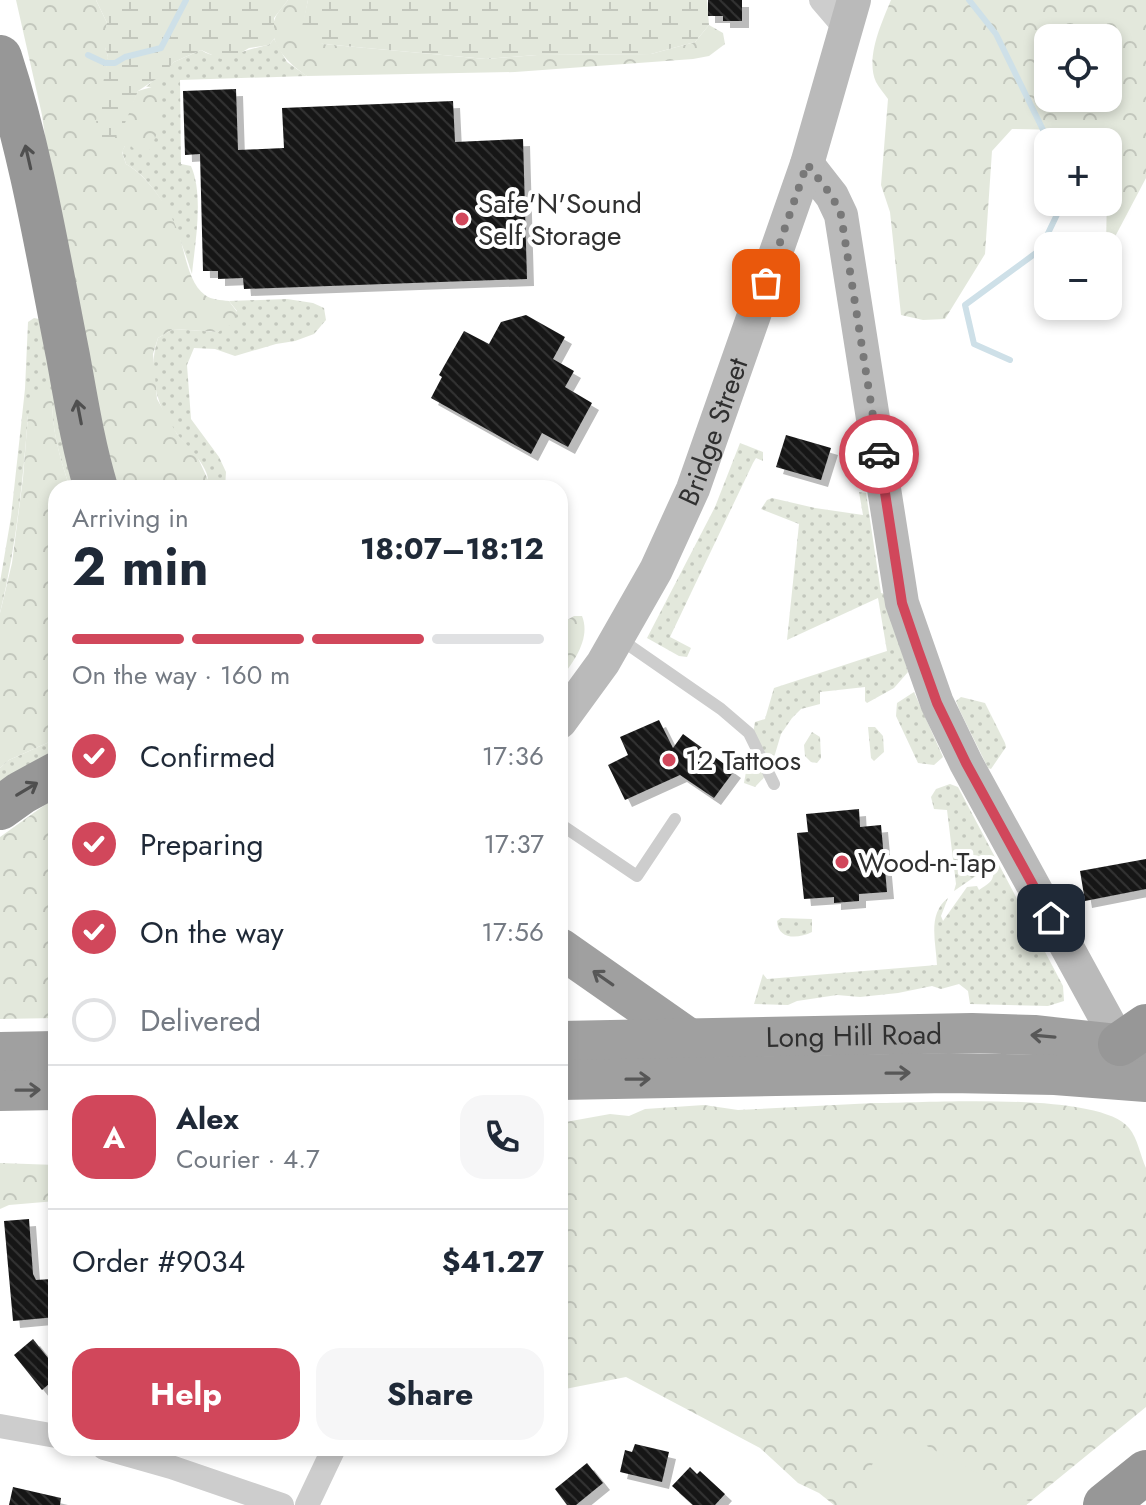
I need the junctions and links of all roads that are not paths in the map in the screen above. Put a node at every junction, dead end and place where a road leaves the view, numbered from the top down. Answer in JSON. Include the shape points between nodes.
{"nodes":[{"id":1,"x":821,"y":0,"type":"edge"},
{"id":2,"x":850,"y":14,"type":"edge"},
{"id":3,"x":0,"y":57,"type":"edge"},
{"id":4,"x":807,"y":164,"type":"junction"},
{"id":5,"x":94,"y":480,"type":"edge"},
{"id":6,"x":617,"y":637,"type":"junction"},
{"id":7,"x":568,"y":711,"type":"edge"},
{"id":8,"x":48,"y":778,"type":"edge"},
{"id":9,"x":774,"y":784,"type":"dead end"},
{"id":10,"x":0,"y":808,"type":"edge"},
{"id":11,"x":675,"y":819,"type":"dead end"},
{"id":12,"x":568,"y":829,"type":"edge"},
{"id":13,"x":568,"y":954,"type":"edge"},
{"id":14,"x":690,"y":1039,"type":"junction"},
{"id":15,"x":568,"y":1041,"type":"edge"},
{"id":16,"x":48,"y":1051,"type":"edge"},
{"id":17,"x":0,"y":1052,"type":"edge"},
{"id":18,"x":1141,"y":1062,"type":"edge"},
{"id":19,"x":568,"y":1080,"type":"edge"},
{"id":20,"x":48,"y":1090,"type":"edge"},
{"id":21,"x":0,"y":1091,"type":"edge"},
{"id":22,"x":0,"y":1426,"type":"edge"},
{"id":23,"x":48,"y":1435,"type":"edge"},
{"id":24,"x":132,"y":1456,"type":"edge"},
{"id":25,"x":330,"y":1456,"type":"edge"},
{"id":26,"x":1146,"y":1472,"type":"edge"},
{"id":27,"x":282,"y":1505,"type":"edge"},
{"id":28,"x":307,"y":1505,"type":"edge"},
{"id":29,"x":1105,"y":1505,"type":"edge"}],
"edges":[{"from":1,"to":2,"type":"street","name":"Bridge Street"},
{"from":2,"to":4,"type":"main road","name":"Bridge Street"},
{"from":5,"to":3,"type":"highway","one_way":true,"via":[[35,184]]},
{"from":4,"to":6,"type":"main road","name":"Bridge Street","via":[[693,489],[656,570]]},
{"from":4,"to":18,"type":"main road","via":[[841,215],[902,603],[937,703],[966,763]]},
{"from":6,"to":7,"type":"main road","name":"Bridge Street"},
{"from":6,"to":9,"type":"lane","via":[[749,733]]},
{"from":10,"to":8,"type":"highway","one_way":true},
{"from":11,"to":12,"type":"lane","via":[[637,876]]},
{"from":14,"to":13,"type":"highway","one_way":true},
{"from":14,"to":15,"type":"highway","name":"Long Hill Road"},
{"from":18,"to":14,"type":"highway","name":"Long Hill Road","one_way":true,"via":[[990,1033]]},
{"from":16,"to":17,"type":"highway"},
{"from":19,"to":18,"type":"highway","name":"Long Hill Road","one_way":true,"via":[[1055,1075]]},
{"from":21,"to":20,"type":"highway","one_way":true},
{"from":22,"to":23,"type":"street"},
{"from":24,"to":27,"type":"street"},
{"from":25,"to":28,"type":"street"},
{"from":26,"to":29,"type":"highway"}]}
